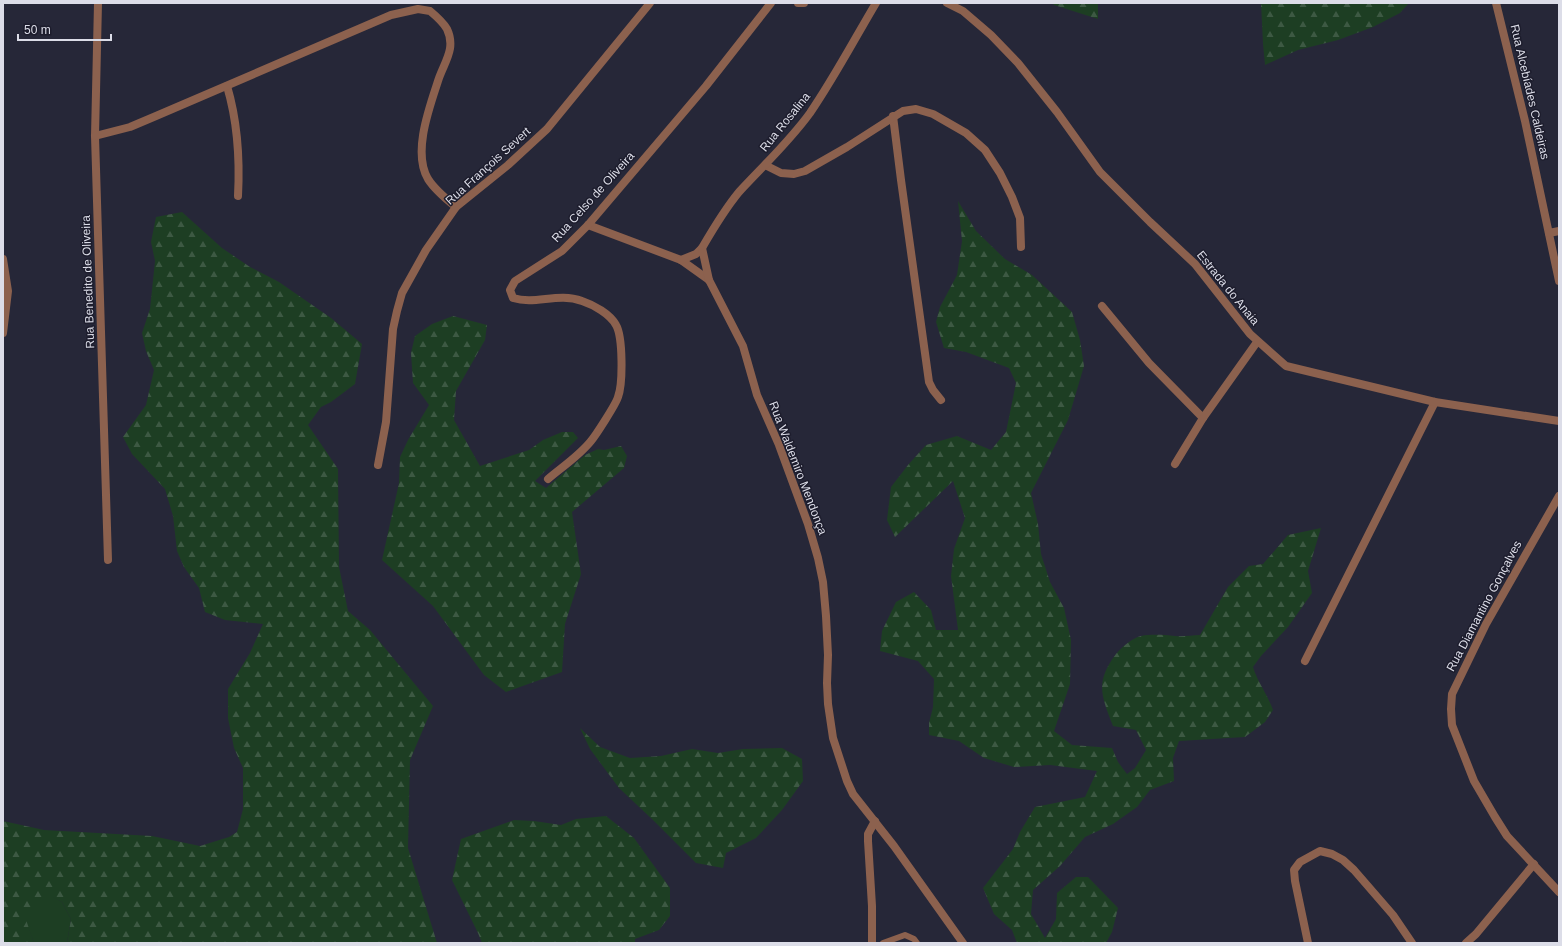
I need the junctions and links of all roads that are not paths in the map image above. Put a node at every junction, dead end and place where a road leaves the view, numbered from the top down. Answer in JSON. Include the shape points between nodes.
{"nodes":[{"id":1,"x":98,"y":3,"type":"edge"},
{"id":2,"x":650,"y":3,"type":"edge"},
{"id":3,"x":771,"y":3,"type":"edge"},
{"id":4,"x":798,"y":3,"type":"edge"},
{"id":5,"x":804,"y":3,"type":"edge"},
{"id":6,"x":876,"y":3,"type":"edge"},
{"id":7,"x":947,"y":3,"type":"edge"},
{"id":8,"x":1496,"y":3,"type":"edge"},
{"id":9,"x":226,"y":86,"type":"junction"},
{"id":10,"x":893,"y":116,"type":"junction"},
{"id":11,"x":95,"y":136,"type":"junction"},
{"id":12,"x":765,"y":165,"type":"junction"},
{"id":13,"x":238,"y":196,"type":"dead end"},
{"id":14,"x":456,"y":207,"type":"junction"},
{"id":15,"x":588,"y":225,"type":"junction"},
{"id":16,"x":1559,"y":231,"type":"edge"},
{"id":17,"x":1550,"y":233,"type":"junction"},
{"id":18,"x":1021,"y":247,"type":"dead end"},
{"id":19,"x":702,"y":248,"type":"junction"},
{"id":20,"x":3,"y":259,"type":"edge"},
{"id":21,"x":682,"y":260,"type":"junction"},
{"id":22,"x":709,"y":280,"type":"junction"},
{"id":23,"x":1559,"y":281,"type":"edge"},
{"id":24,"x":1102,"y":306,"type":"dead end"},
{"id":25,"x":3,"y":333,"type":"edge"},
{"id":26,"x":1257,"y":342,"type":"junction"},
{"id":27,"x":941,"y":400,"type":"dead end"},
{"id":28,"x":1435,"y":402,"type":"junction"},
{"id":29,"x":1203,"y":418,"type":"junction"},
{"id":30,"x":1559,"y":421,"type":"edge"},
{"id":31,"x":1175,"y":464,"type":"dead end"},
{"id":32,"x":378,"y":465,"type":"dead end"},
{"id":33,"x":548,"y":479,"type":"dead end"},
{"id":34,"x":1559,"y":496,"type":"edge"},
{"id":35,"x":108,"y":560,"type":"dead end"},
{"id":36,"x":1305,"y":661,"type":"dead end"},
{"id":37,"x":875,"y":821,"type":"junction"},
{"id":38,"x":1534,"y":864,"type":"junction"},
{"id":39,"x":1559,"y":892,"type":"edge"},
{"id":40,"x":872,"y":943,"type":"edge"},
{"id":41,"x":883,"y":943,"type":"edge"},
{"id":42,"x":917,"y":943,"type":"edge"},
{"id":43,"x":963,"y":943,"type":"edge"},
{"id":44,"x":1308,"y":943,"type":"edge"},
{"id":45,"x":1412,"y":943,"type":"edge"},
{"id":46,"x":1466,"y":943,"type":"edge"}],
"edges":[{"from":1,"to":11,"type":"street","name":"Rua Benedito de Oliveira"},
{"from":2,"to":14,"type":"street","name":"Rua François Severt","via":[[546,129],[508,165]]},
{"from":3,"to":15,"type":"street","name":"Rua Celso de Oliveira","via":[[706,86]]},
{"from":4,"to":5,"type":"street"},
{"from":6,"to":12,"type":"street","name":"Rua Rosalina","via":[[810,113]]},
{"from":7,"to":26,"type":"street","name":"Estrada do Anaia","via":[[969,16],[1018,63],[1100,172],[1195,264]]},
{"from":8,"to":17,"type":"street","name":"Rua Alcebíades Caldeiras"},
{"from":9,"to":11,"type":"street","via":[[130,127]]},
{"from":9,"to":13,"type":"street","via":[[238,136]]},
{"from":9,"to":14,"type":"street","via":[[391,15],[418,9],[430,11],[447,29],[450,42],[449,58],[440,77],[424,130],[422,164],[428,179]]},
{"from":10,"to":12,"type":"street","via":[[805,171],[794,174],[781,173]]},
{"from":10,"to":18,"type":"street","via":[[916,109],[933,114],[966,133],[985,150],[1000,173],[1020,218]]},
{"from":10,"to":27,"type":"street","via":[[929,382]]},
{"from":11,"to":35,"type":"street","name":"Rua Benedito de Oliveira"},
{"from":12,"to":19,"type":"street","name":"Rua Rosalina","via":[[723,213]]},
{"from":14,"to":32,"type":"street","name":"Rua François Severt","via":[[426,250],[402,293],[396,311],[386,422]]},
{"from":15,"to":21,"type":"street","name":"Rua Waldemiro Mendonça"},
{"from":15,"to":33,"type":"street","name":"Rua Celso de Oliveira","via":[[562,251],[515,281],[510,290],[513,298],[520,300],[567,297],[583,301],[609,316],[617,326],[621,341],[622,368],[618,397],[592,441]]},
{"from":16,"to":17,"type":"street"},
{"from":17,"to":23,"type":"street","name":"Rua Alcebíades Caldeiras"},
{"from":19,"to":21,"type":"street","name":"Rua Rosalina","via":[[696,254]]},
{"from":19,"to":22,"type":"street"},
{"from":20,"to":25,"type":"street","via":[[8,291]]},
{"from":21,"to":22,"type":"street","name":"Rua Waldemiro Mendonça"},
{"from":22,"to":37,"type":"street","name":"Rua Waldemiro Mendonça","via":[[743,346],[757,395],[808,524],[823,582],[828,697],[833,738],[853,794]]},
{"from":24,"to":29,"type":"street","via":[[1149,363]]},
{"from":26,"to":28,"type":"street","name":"Estrada do Anaia","via":[[1286,366]]},
{"from":26,"to":29,"type":"street"},
{"from":28,"to":30,"type":"street","name":"Estrada do Anaia"},
{"from":28,"to":36,"type":"street"},
{"from":29,"to":31,"type":"street"},
{"from":34,"to":38,"type":"street","name":"Rua Diamantino Gonçalves","via":[[1486,624],[1452,694],[1452,725],[1474,781],[1507,836]]},
{"from":37,"to":40,"type":"street","via":[[868,834]]},
{"from":37,"to":43,"type":"street","name":"Rua Waldemiro Mendonça"},
{"from":38,"to":39,"type":"street","name":"Rua Diamantino Gonçalves"},
{"from":38,"to":46,"type":"street"},
{"from":41,"to":42,"type":"lane","via":[[904,935]]},
{"from":44,"to":45,"type":"street","via":[[1294,870],[1300,862],[1320,851],[1343,860],[1354,870],[1393,915]]}]}
